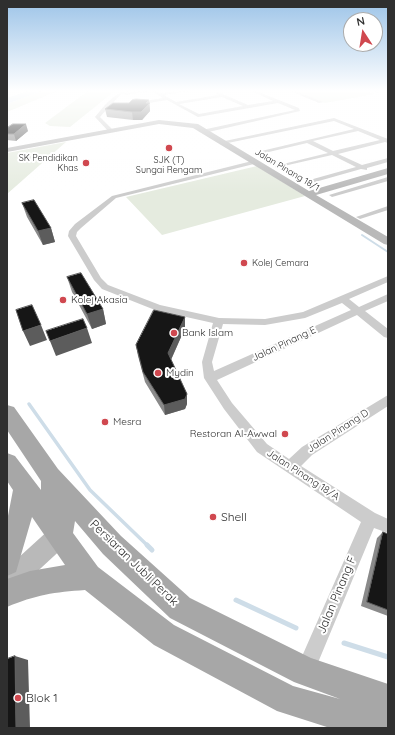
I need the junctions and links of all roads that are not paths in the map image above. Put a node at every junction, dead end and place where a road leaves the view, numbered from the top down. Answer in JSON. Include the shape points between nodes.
{"nodes":[{"id":1,"x":104,"y":124,"type":"edge"},
{"id":2,"x":150,"y":124,"type":"edge"},
{"id":3,"x":188,"y":124,"type":"edge"},
{"id":4,"x":235,"y":124,"type":"edge"},
{"id":5,"x":306,"y":124,"type":"edge"},
{"id":6,"x":348,"y":124,"type":"edge"},
{"id":7,"x":360,"y":129,"type":"junction"},
{"id":8,"x":111,"y":131,"type":"junction"},
{"id":9,"x":204,"y":131,"type":"junction"},
{"id":10,"x":387,"y":140,"type":"edge"},
{"id":11,"x":308,"y":141,"type":"junction"},
{"id":12,"x":223,"y":142,"type":"junction"},
{"id":13,"x":7,"y":150,"type":"edge"},
{"id":14,"x":256,"y":153,"type":"dead end"},
{"id":15,"x":333,"y":153,"type":"junction"},
{"id":16,"x":388,"y":160,"type":"edge"},
{"id":17,"x":256,"y":162,"type":"junction"},
{"id":18,"x":277,"y":167,"type":"dead end"},
{"id":19,"x":362,"y":167,"type":"junction"},
{"id":20,"x":388,"y":171,"type":"edge"},
{"id":21,"x":376,"y":178,"type":"junction"},
{"id":22,"x":388,"y":179,"type":"edge"},
{"id":23,"x":308,"y":182,"type":"dead end"},
{"id":24,"x":388,"y":188,"type":"edge"},
{"id":25,"x":308,"y":194,"type":"junction"},
{"id":26,"x":332,"y":195,"type":"dead end"},
{"id":27,"x":388,"y":208,"type":"edge"},
{"id":28,"x":360,"y":217,"type":"dead end"},
{"id":29,"x":388,"y":242,"type":"edge"},
{"id":30,"x":388,"y":279,"type":"edge"},
{"id":31,"x":388,"y":297,"type":"edge"},
{"id":32,"x":343,"y":300,"type":"junction"},
{"id":33,"x":358,"y":311,"type":"junction"},
{"id":34,"x":219,"y":321,"type":"junction"},
{"id":35,"x":388,"y":334,"type":"edge"},
{"id":36,"x":210,"y":378,"type":"junction"},
{"id":37,"x":388,"y":400,"type":"edge"},
{"id":38,"x":7,"y":413,"type":"edge"},
{"id":39,"x":7,"y":463,"type":"edge"},
{"id":40,"x":291,"y":466,"type":"junction"},
{"id":41,"x":50,"y":476,"type":"junction"},
{"id":42,"x":25,"y":488,"type":"junction"},
{"id":43,"x":370,"y":518,"type":"junction"},
{"id":44,"x":388,"y":526,"type":"edge"},
{"id":45,"x":59,"y":536,"type":"junction"},
{"id":46,"x":7,"y":563,"type":"edge"},
{"id":47,"x":90,"y":576,"type":"junction"},
{"id":48,"x":7,"y":584,"type":"edge"},
{"id":49,"x":7,"y":593,"type":"edge"},
{"id":50,"x":305,"y":671,"type":"junction"},
{"id":51,"x":388,"y":700,"type":"edge"},
{"id":52,"x":387,"y":728,"type":"edge"}],
"edges":[{"from":1,"to":8,"type":"street"},
{"from":2,"to":8,"type":"street","name":"Jalan Pinang 18/1"},
{"from":3,"to":9,"type":"street","name":"Jalan Pinang 18/1"},
{"from":4,"to":9,"type":"street"},
{"from":5,"to":12,"type":"street"},
{"from":6,"to":7,"type":"street"},
{"from":7,"to":10,"type":"street"},
{"from":7,"to":11,"type":"street"},
{"from":8,"to":13,"type":"street","name":"Jalan Pinang 18/1"},
{"from":9,"to":12,"type":"street","name":"Jalan Pinang 18/1"},
{"from":10,"to":15,"type":"street"},
{"from":11,"to":14,"type":"street"},
{"from":11,"to":15,"type":"street"},
{"from":12,"to":17,"type":"street","name":"Jalan Pinang 18/1"},
{"from":15,"to":18,"type":"street"},
{"from":15,"to":19,"type":"street"},
{"from":16,"to":19,"type":"street"},
{"from":17,"to":25,"type":"street","name":"Jalan Pinang 18/1"},
{"from":17,"to":34,"type":"street","via":[[114,197],[73,231],[72,236],[98,280],[105,287],[158,308]]},
{"from":19,"to":21,"type":"street"},
{"from":19,"to":23,"type":"street"},
{"from":20,"to":21,"type":"street"},
{"from":21,"to":22,"type":"street"},
{"from":21,"to":24,"type":"street"},
{"from":21,"to":25,"type":"street","via":[[366,177]]},
{"from":21,"to":26,"type":"street"},
{"from":25,"to":29,"type":"street","name":"Jalan Pinang 18/1"},
{"from":27,"to":28,"type":"street"},
{"from":30,"to":32,"type":"street"},
{"from":31,"to":33,"type":"street","name":"Jalan Pinang E"},
{"from":32,"to":33,"type":"street"},
{"from":32,"to":34,"type":"street","via":[[285,320]]},
{"from":33,"to":35,"type":"street"},
{"from":33,"to":36,"type":"street","name":"Jalan Pinang E"},
{"from":34,"to":36,"type":"street","name":"Jalan Pinang 18/A","via":[[207,362]]},
{"from":36,"to":40,"type":"street","name":"Jalan Pinang 18/A","via":[[228,406],[262,448]]},
{"from":37,"to":40,"type":"street","name":"Jalan Pinang D","via":[[307,451]]},
{"from":38,"to":41,"type":"main road","name":"Persiaran Jubli Perak"},
{"from":39,"to":42,"type":"main road"},
{"from":40,"to":43,"type":"street","name":"Jalan Pinang 18/A"},
{"from":41,"to":45,"type":"main road","via":[[51,488],[63,512],[63,526]]},
{"from":41,"to":50,"type":"main road","name":"Persiaran Jubli Perak","via":[[112,545],[180,608]]},
{"from":42,"to":45,"type":"main road"},
{"from":42,"to":46,"type":"main road","via":[[20,518]]},
{"from":43,"to":44,"type":"street","name":"Jalan Pinang 18/A"},
{"from":43,"to":50,"type":"street","name":"Jalan Pinang F"},
{"from":45,"to":47,"type":"main road"},
{"from":45,"to":48,"type":"street"},
{"from":47,"to":49,"type":"main road","via":[[46,580]]},
{"from":47,"to":52,"type":"main road","via":[[164,635],[288,700]]},
{"from":50,"to":51,"type":"main road","name":"Persiaran Jubli Perak"}]}
